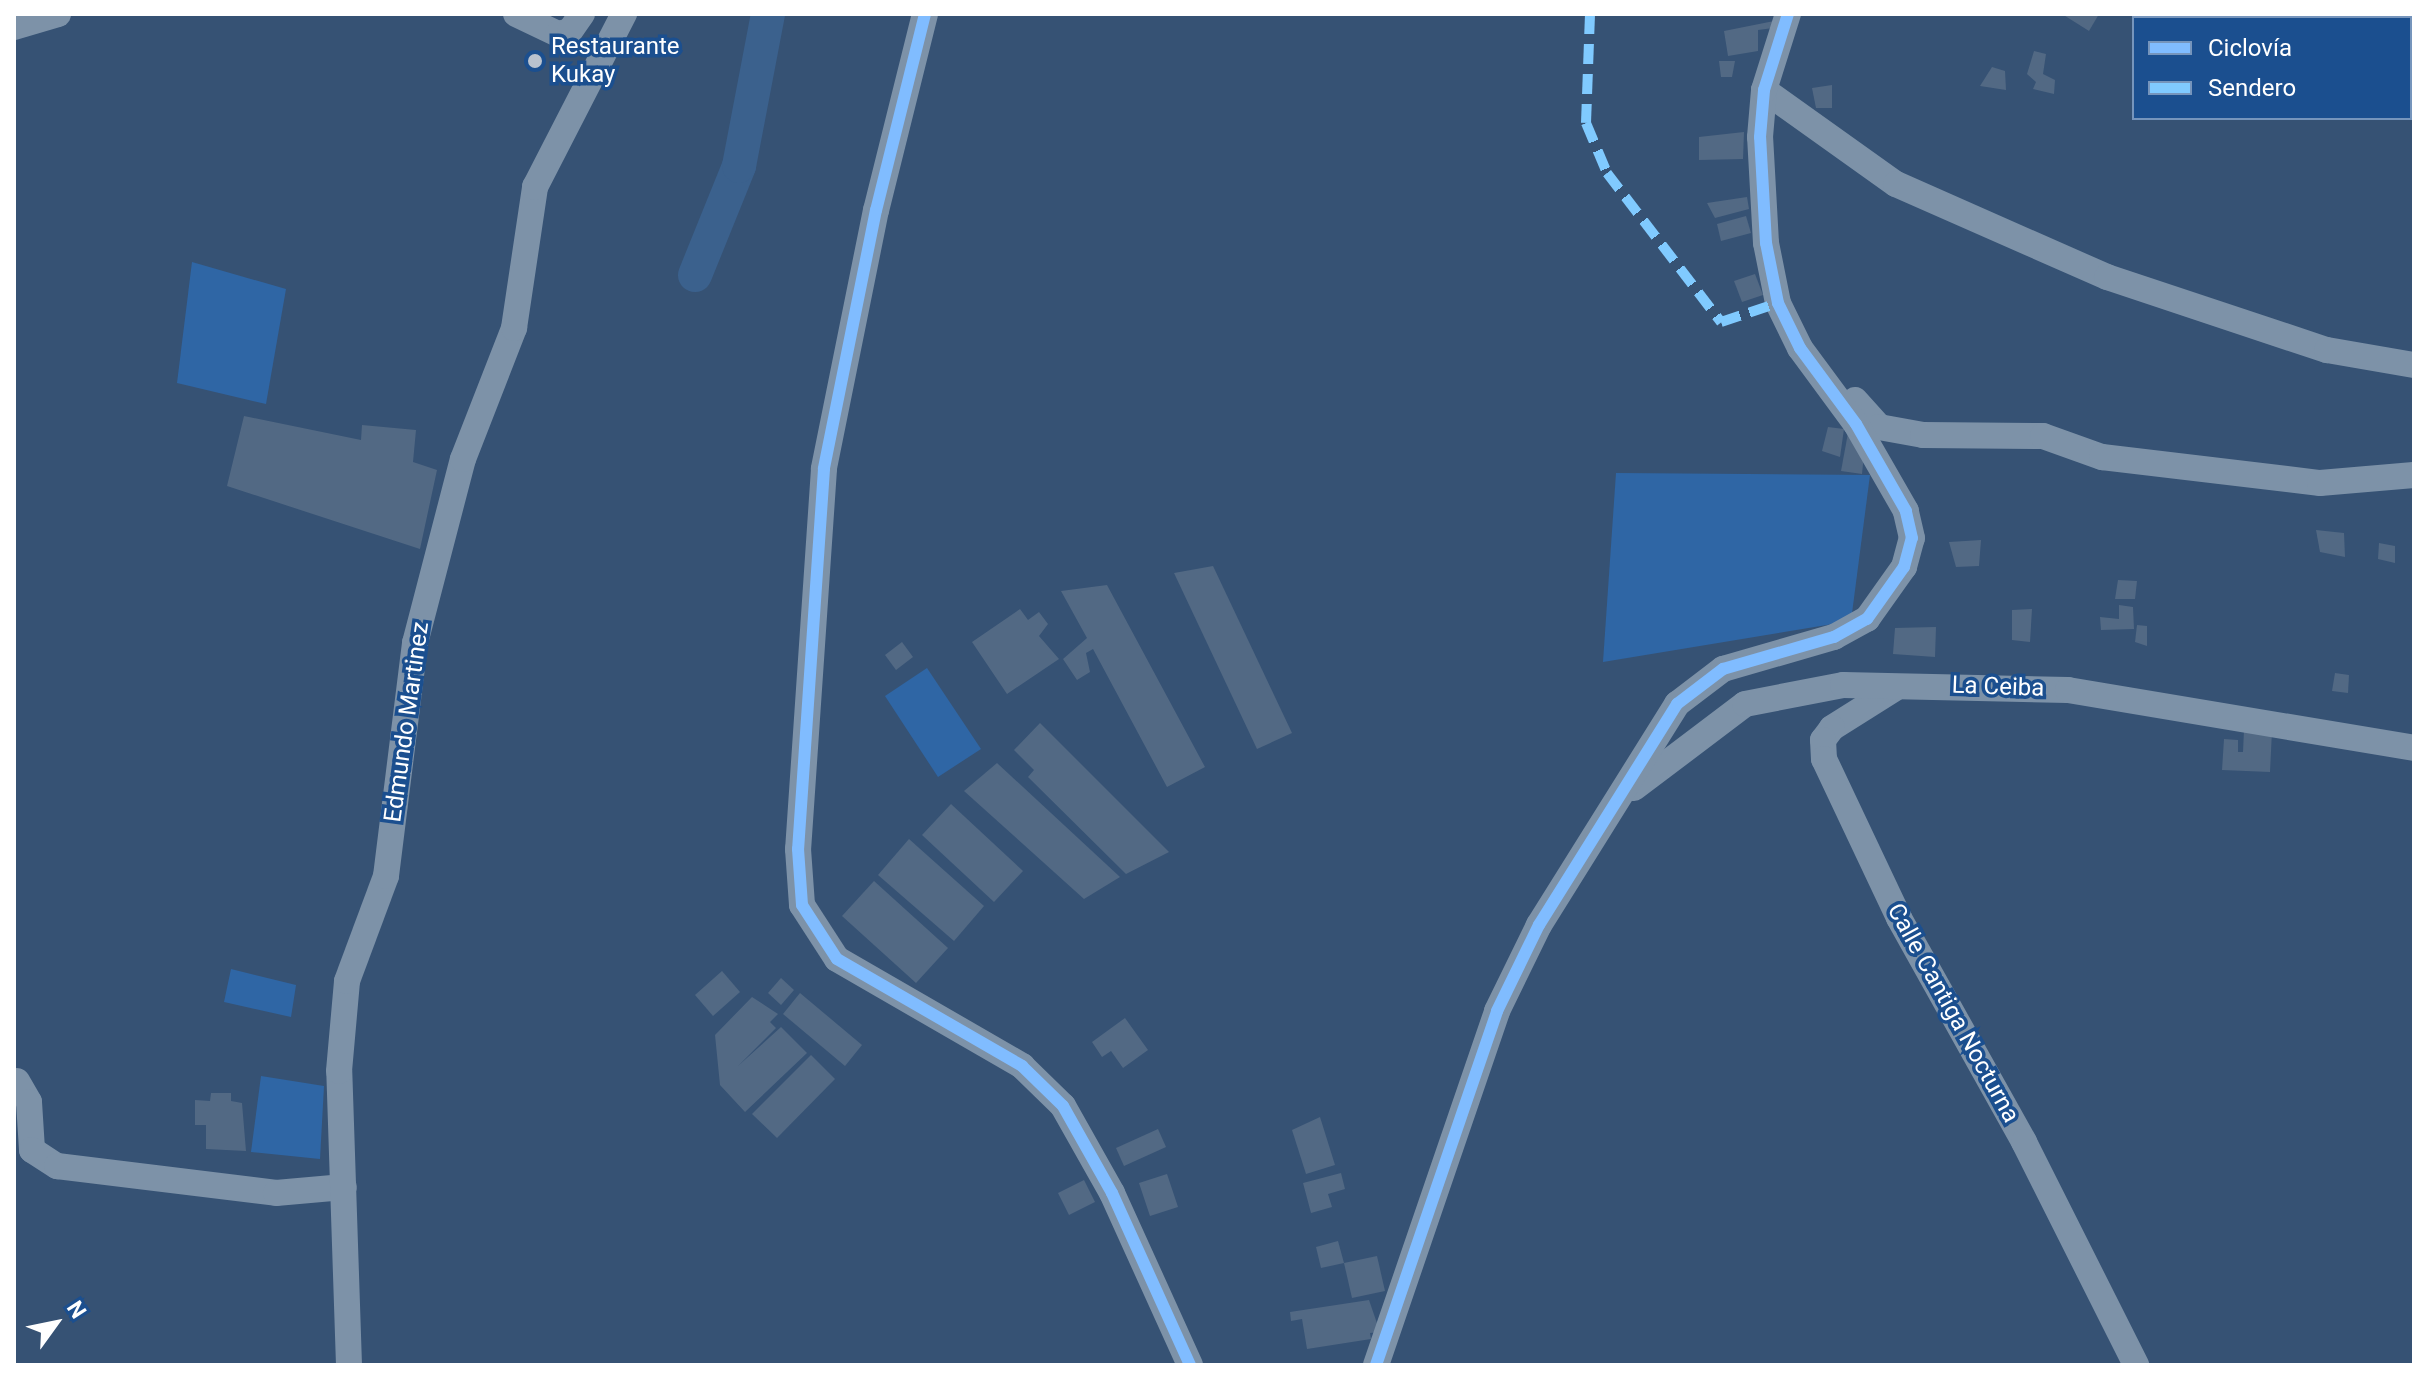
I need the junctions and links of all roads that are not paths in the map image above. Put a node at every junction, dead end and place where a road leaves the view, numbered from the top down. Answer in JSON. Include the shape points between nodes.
{"nodes":[{"id":1,"x":58,"y":14,"type":"edge"},
{"id":2,"x":516,"y":14,"type":"edge"},
{"id":3,"x":582,"y":14,"type":"edge"},
{"id":4,"x":624,"y":14,"type":"edge"},
{"id":5,"x":925,"y":14,"type":"edge"},
{"id":6,"x":1788,"y":14,"type":"edge"},
{"id":7,"x":14,"y":27,"type":"edge"},
{"id":8,"x":1764,"y":90,"type":"junction"},
{"id":9,"x":1800,"y":348,"type":"junction"},
{"id":10,"x":2414,"y":365,"type":"edge"},
{"id":11,"x":2414,"y":475,"type":"edge"},
{"id":12,"x":1897,"y":687,"type":"junction"},
{"id":13,"x":2414,"y":748,"type":"edge"},
{"id":14,"x":1613,"y":806,"type":"junction"},
{"id":15,"x":17,"y":1081,"type":"dead end"},
{"id":16,"x":344,"y":1187,"type":"junction"},
{"id":17,"x":349,"y":1365,"type":"edge"},
{"id":18,"x":1190,"y":1365,"type":"edge"},
{"id":19,"x":1376,"y":1365,"type":"edge"},
{"id":20,"x":2136,"y":1365,"type":"edge"}],
"edges":[{"from":1,"to":7,"type":"street"},
{"from":2,"to":3,"type":"street","via":[[558,34],[570,31]]},
{"from":4,"to":16,"type":"street","name":"Edmundo Martinez","via":[[535,187],[514,328],[463,459],[415,643],[386,876],[347,981],[339,1071]]},
{"from":5,"to":18,"type":"street","via":[[876,210],[824,469],[798,849],[802,905],[837,959],[1022,1066],[1063,1106],[1112,1193]]},
{"from":6,"to":8,"type":"street"},
{"from":8,"to":9,"type":"street","via":[[1766,243],[1778,303]]},
{"from":8,"to":10,"type":"street","via":[[1896,184],[2107,277],[2327,350]]},
{"from":9,"to":11,"type":"street","via":[[1879,427],[1923,435],[2043,436],[2102,457],[2320,483]]},
{"from":9,"to":14,"type":"street","via":[[1856,424],[1906,511],[1912,538],[1904,567],[1867,619],[1834,637],[1723,669],[1692,688]]},
{"from":12,"to":13,"type":"street","name":"La Ceiba","via":[[2068,690]]},
{"from":12,"to":14,"type":"street","name":"La Ceiba","via":[[1843,685],[1745,704]]},
{"from":12,"to":20,"type":"street","name":"Calle Cantiga Nocturna","via":[[1832,728],[1823,740],[1824,759],[1899,918],[2024,1142]]},
{"from":14,"to":19,"type":"street","via":[[1539,925],[1497,1011]]},
{"from":15,"to":16,"type":"street","via":[[29,1102],[32,1150],[57,1166],[276,1193]]},
{"from":16,"to":17,"type":"street","name":"Edmundo Martinez"}]}
